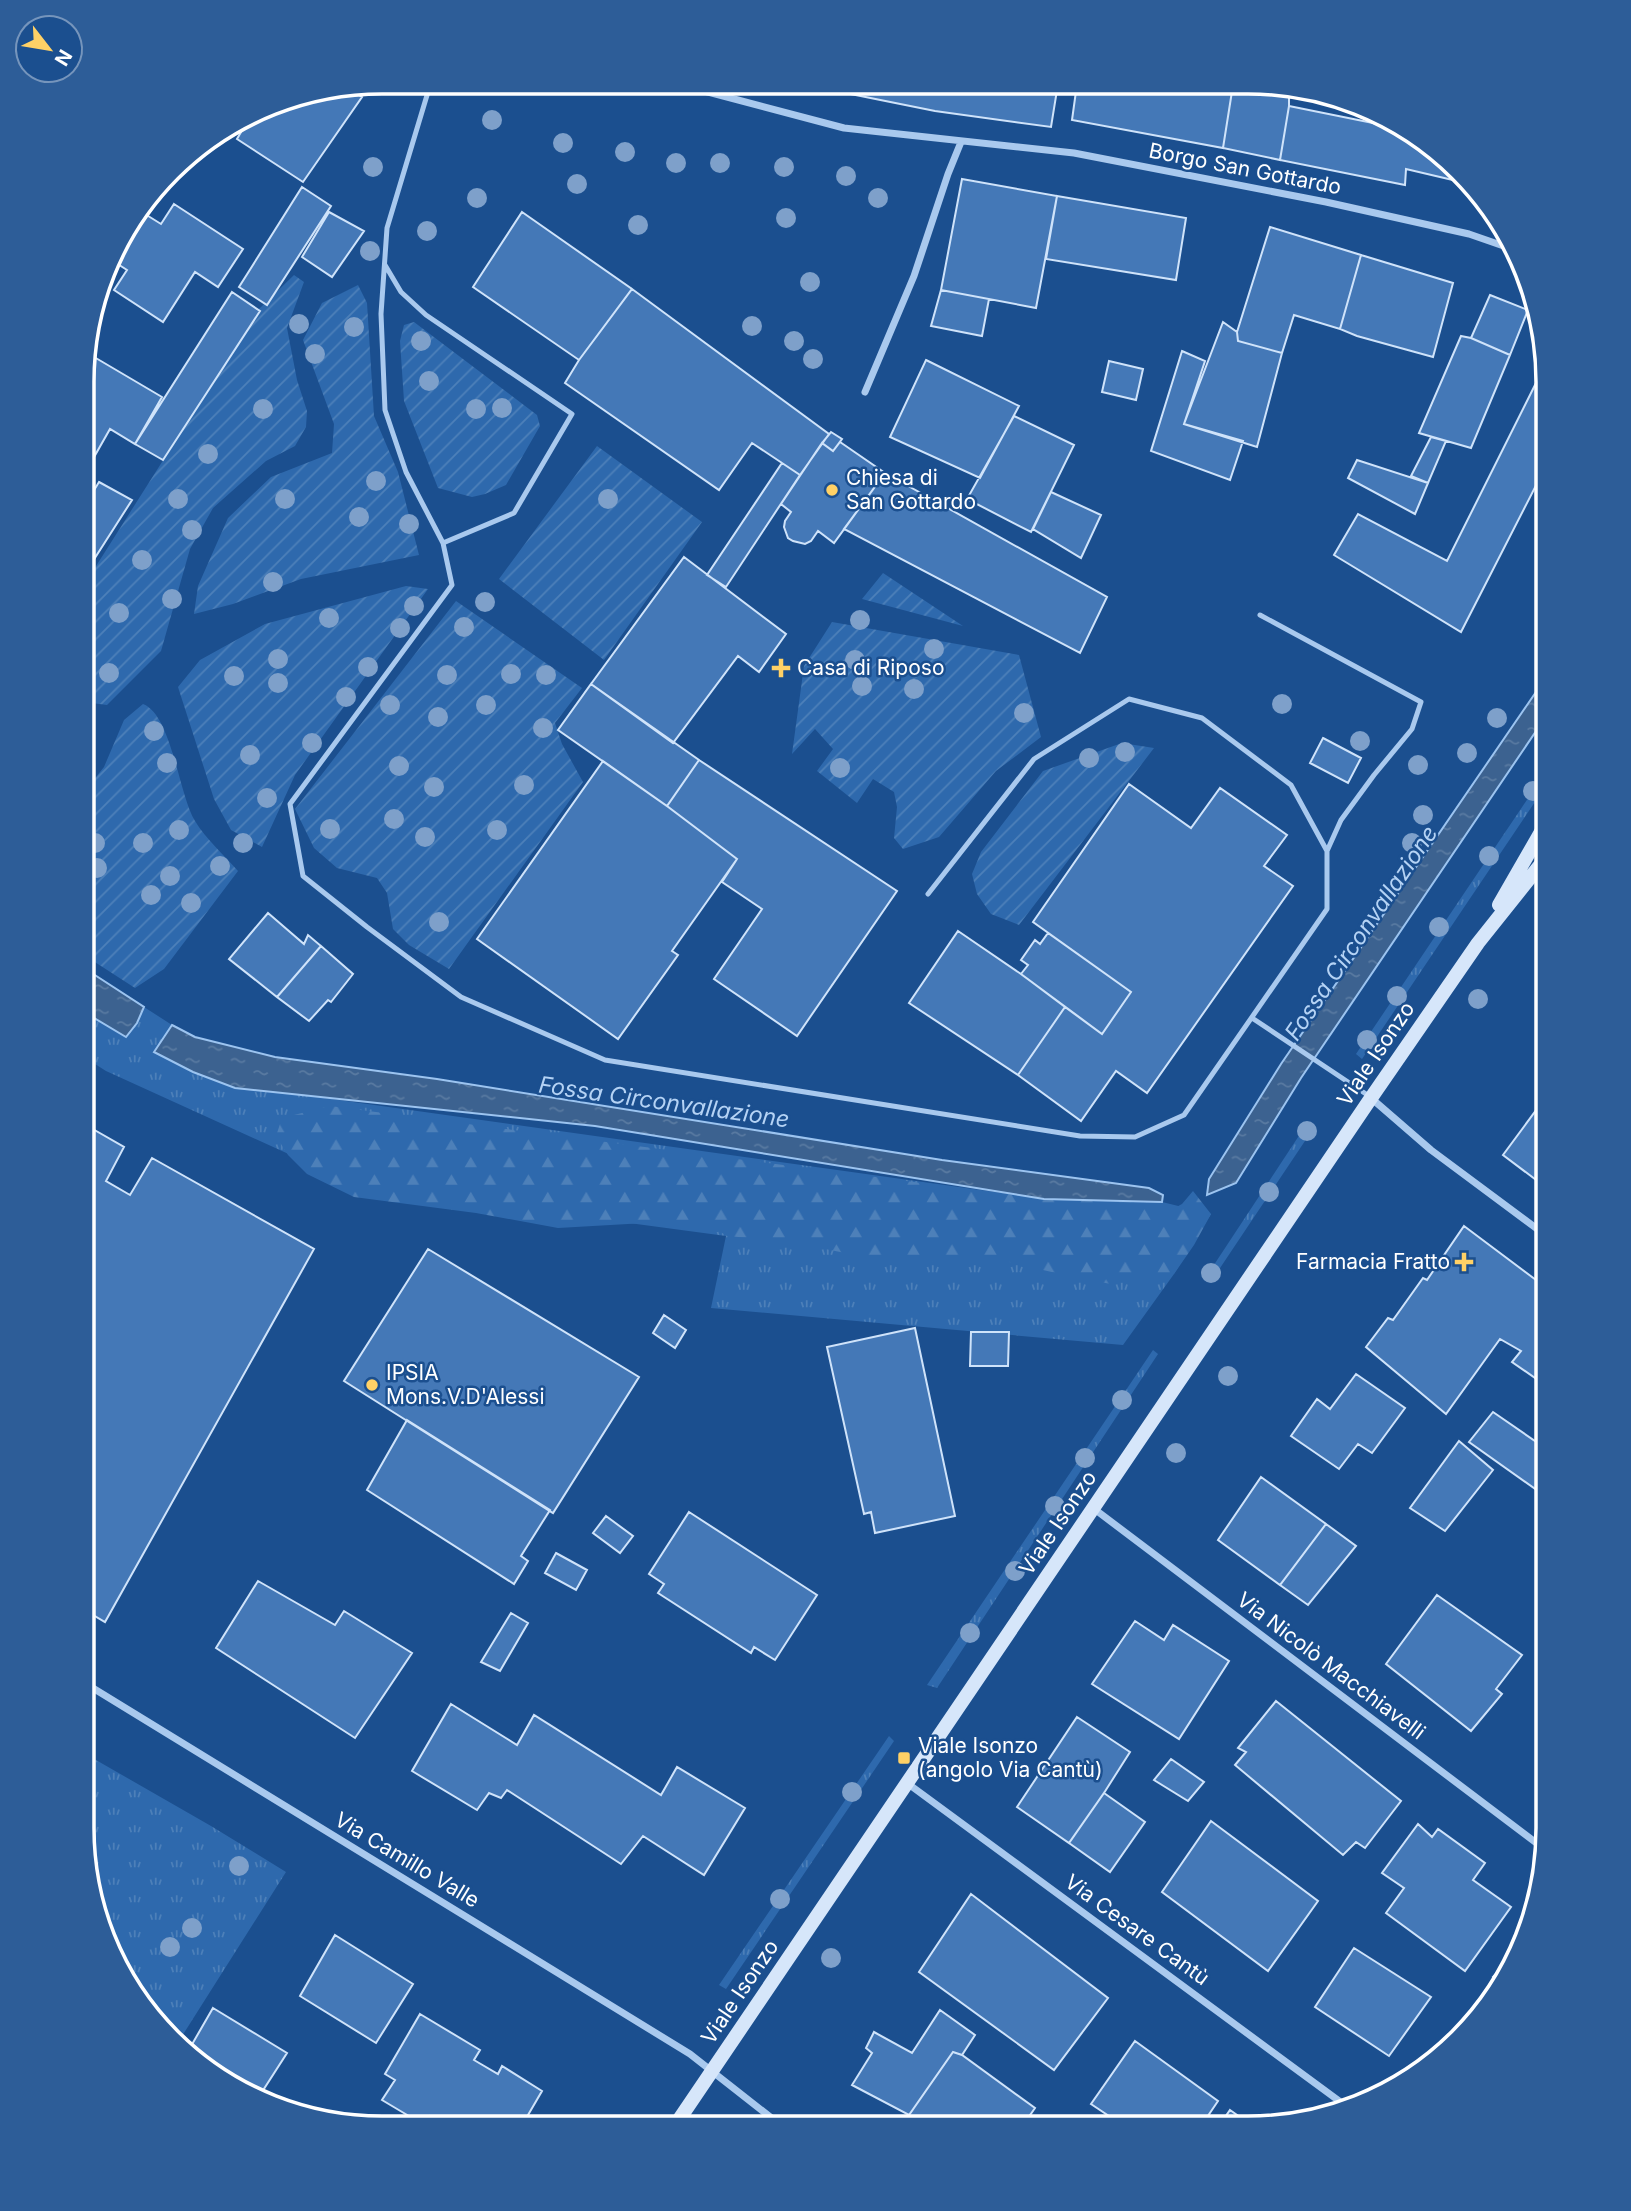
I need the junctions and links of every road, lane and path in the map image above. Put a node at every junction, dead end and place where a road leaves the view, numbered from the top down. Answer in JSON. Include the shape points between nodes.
{"nodes":[{"id":1,"x":427,"y":94,"type":"edge"},
{"id":2,"x":716,"y":94,"type":"edge"},
{"id":3,"x":961,"y":142,"type":"junction"},
{"id":4,"x":1502,"y":245,"type":"edge"},
{"id":5,"x":385,"y":265,"type":"junction"},
{"id":6,"x":865,"y":392,"type":"dead end"},
{"id":7,"x":443,"y":543,"type":"junction"},
{"id":8,"x":1260,"y":615,"type":"dead end"},
{"id":9,"x":1536,"y":841,"type":"edge"},
{"id":10,"x":1327,"y":851,"type":"junction"},
{"id":11,"x":1536,"y":870,"type":"edge"},
{"id":12,"x":928,"y":894,"type":"dead end"},
{"id":13,"x":1478,"y":943,"type":"junction"},
{"id":14,"x":1252,"y":1018,"type":"junction"},
{"id":15,"x":1371,"y":1098,"type":"junction"},
{"id":16,"x":1536,"y":1228,"type":"edge"},
{"id":17,"x":1093,"y":1508,"type":"junction"},
{"id":18,"x":94,"y":1689,"type":"edge"},
{"id":19,"x":906,"y":1783,"type":"junction"},
{"id":20,"x":1536,"y":1844,"type":"edge"},
{"id":21,"x":711,"y":2071,"type":"junction"},
{"id":22,"x":1340,"y":2101,"type":"edge"},
{"id":23,"x":681,"y":2116,"type":"edge"},
{"id":24,"x":769,"y":2116,"type":"edge"}],
"edges":[{"from":1,"to":5,"type":"lane","via":[[387,228]]},
{"from":2,"to":3,"type":"street","name":"Borgo San Gottardo","via":[[844,128]]},
{"from":3,"to":4,"type":"street","name":"Borgo San Gottardo","via":[[1074,153],[1313,199]]},
{"from":3,"to":6,"type":"street","via":[[914,276]]},
{"from":5,"to":7,"type":"lane","via":[[381,314],[385,410],[406,472]]},
{"from":5,"to":7,"type":"lane","via":[[401,292],[426,315],[572,414],[514,513]]},
{"from":7,"to":14,"type":"lane","via":[[452,584],[290,804],[303,876],[461,997],[606,1060],[1080,1136],[1135,1137],[1184,1115]]},
{"from":8,"to":10,"type":"lane","via":[[1421,702],[1412,729],[1341,820]]},
{"from":9,"to":13,"type":"main road","name":"Viale Isonzo"},
{"from":10,"to":12,"type":"lane","via":[[1292,786],[1202,718],[1129,699],[1034,759]]},
{"from":10,"to":14,"type":"lane","via":[[1327,909]]},
{"from":11,"to":13,"type":"main road","name":"Viale Isonzo"},
{"from":13,"to":15,"type":"main road","name":"Viale Isonzo"},
{"from":14,"to":15,"type":"lane"},
{"from":15,"to":16,"type":"street","via":[[1431,1150]]},
{"from":15,"to":17,"type":"main road","name":"Viale Isonzo"},
{"from":17,"to":19,"type":"main road","name":"Viale Isonzo"},
{"from":17,"to":20,"type":"street","name":"Via Nicolò Macchiavelli"},
{"from":18,"to":21,"type":"street","name":"Via Camillo Valle","via":[[649,2028]]},
{"from":19,"to":21,"type":"main road","name":"Viale Isonzo"},
{"from":19,"to":22,"type":"street","name":"Via Cesare Cantù"},
{"from":21,"to":23,"type":"main road","name":"Viale Isonzo"},
{"from":21,"to":24,"type":"street","name":"Via Camillo Valle"}]}
